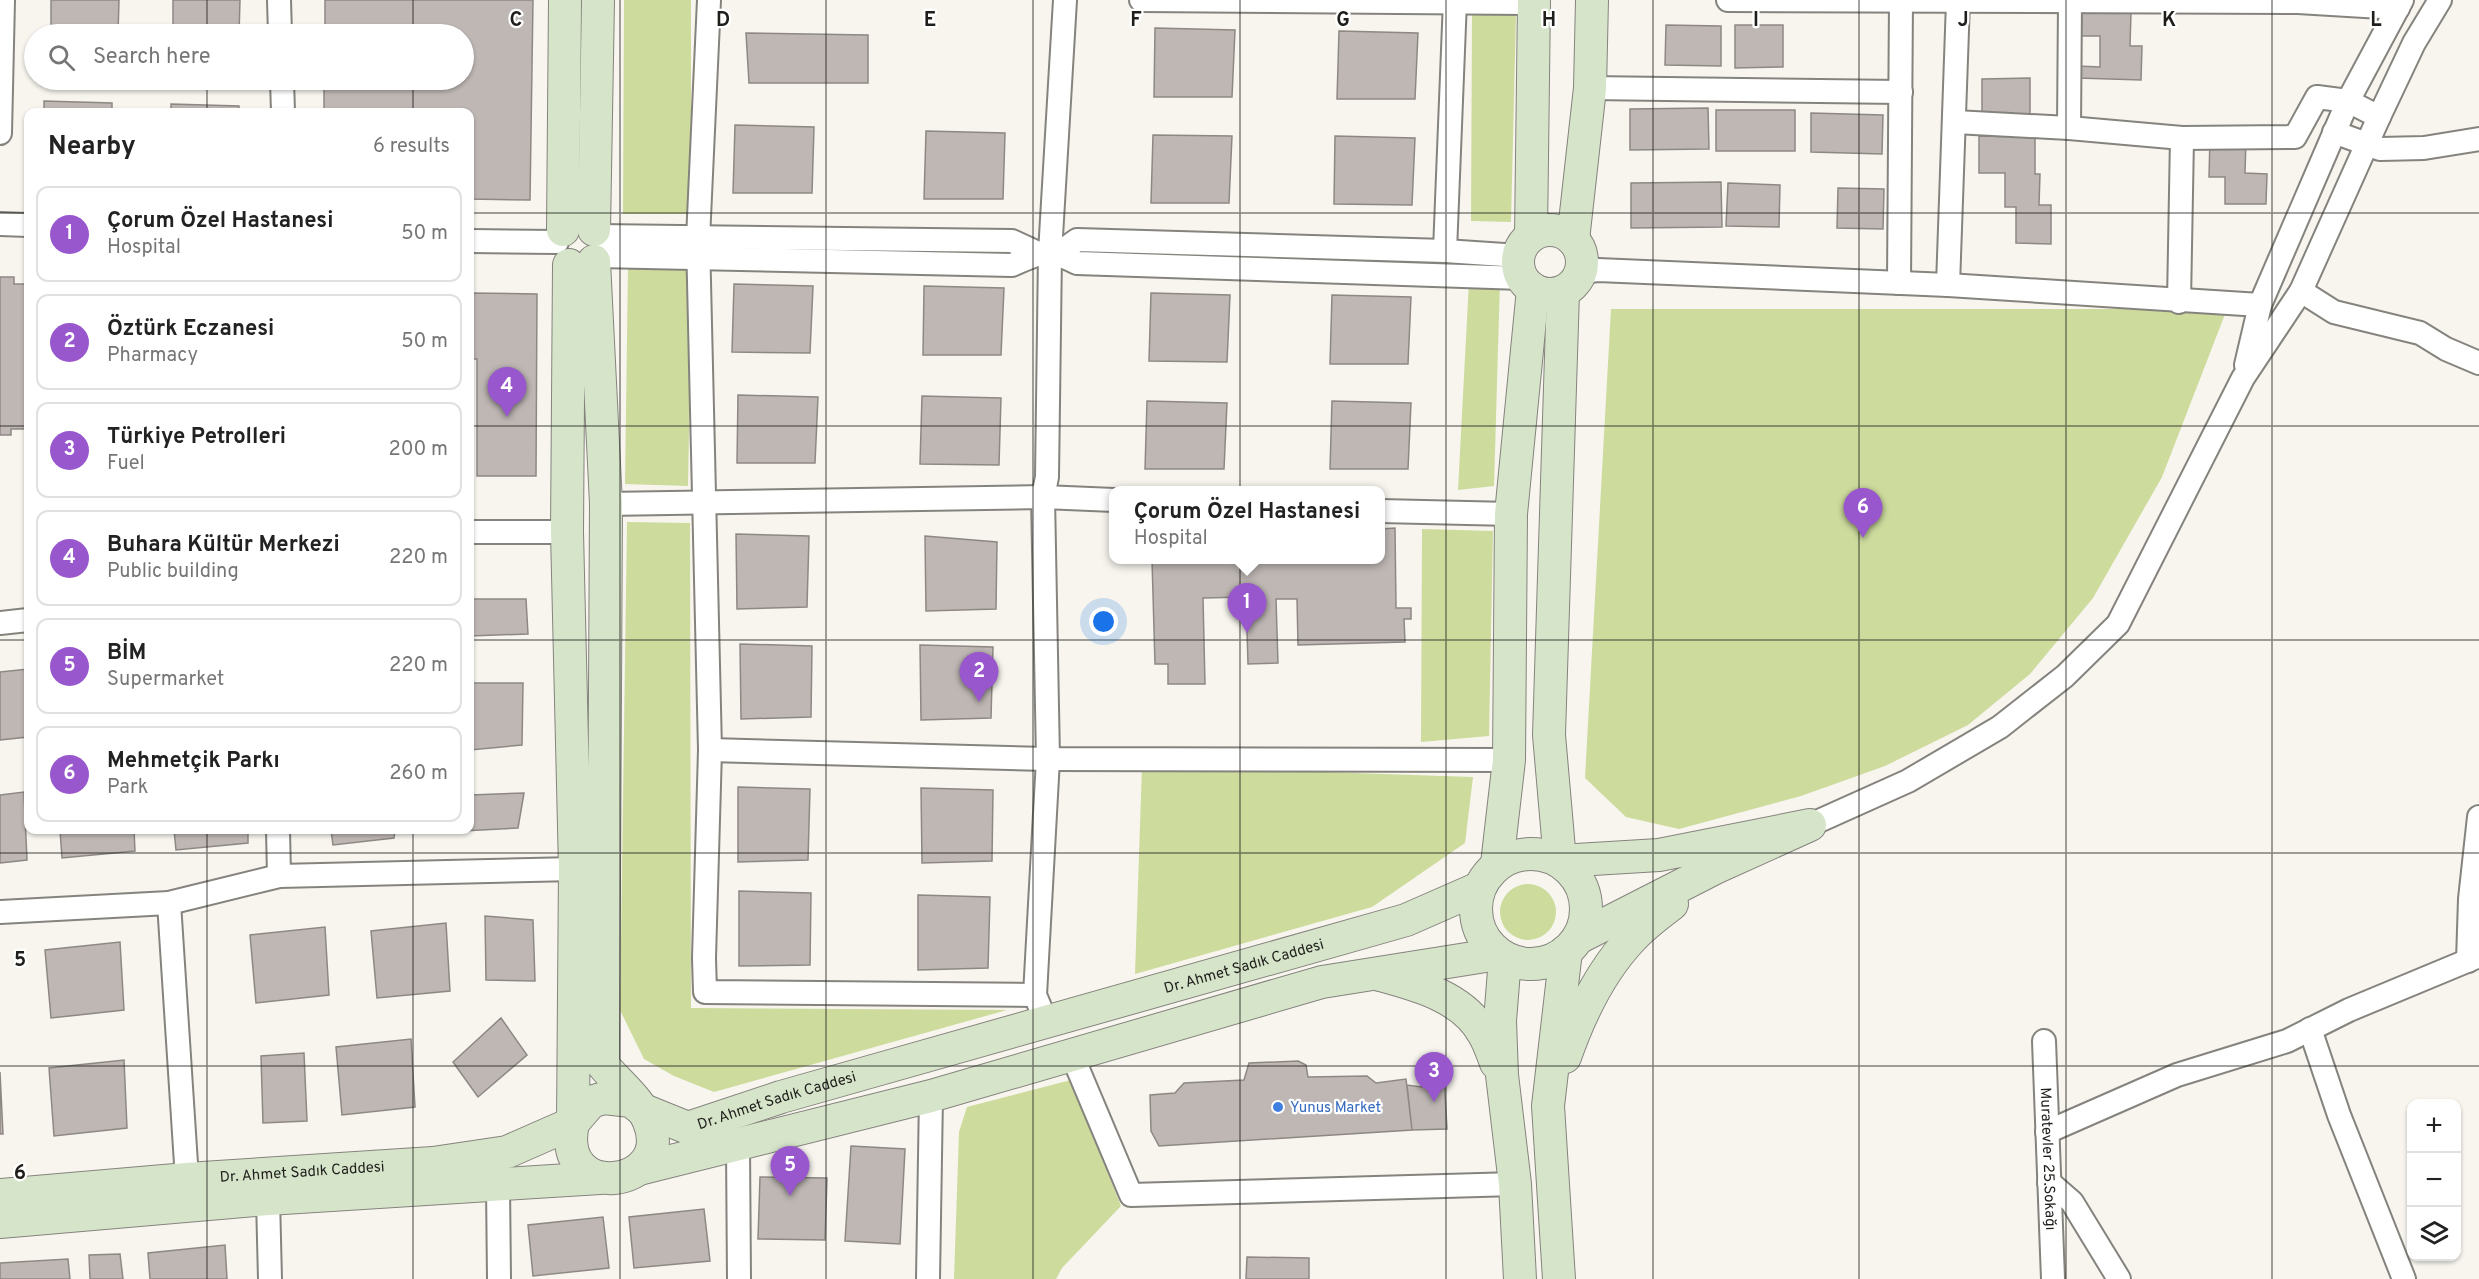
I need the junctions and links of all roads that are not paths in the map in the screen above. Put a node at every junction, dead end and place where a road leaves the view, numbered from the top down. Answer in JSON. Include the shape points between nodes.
{"nodes":[{"id":1,"x":3,"y":0,"type":"edge"},
{"id":2,"x":279,"y":0,"type":"edge"},
{"id":3,"x":565,"y":0,"type":"edge"},
{"id":4,"x":598,"y":0,"type":"edge"},
{"id":5,"x":709,"y":0,"type":"edge"},
{"id":6,"x":1065,"y":0,"type":"edge"},
{"id":7,"x":1141,"y":0,"type":"edge"},
{"id":8,"x":1592,"y":0,"type":"edge"},
{"id":9,"x":1728,"y":0,"type":"edge"},
{"id":10,"x":2439,"y":0,"type":"edge"},
{"id":11,"x":1534,"y":1,"type":"edge"},
{"id":12,"x":1901,"y":1,"type":"edge"},
{"id":13,"x":1995,"y":1,"type":"edge"},
{"id":14,"x":2148,"y":1,"type":"edge"},
{"id":15,"x":2298,"y":1,"type":"edge"},
{"id":16,"x":1455,"y":2,"type":"edge"},
{"id":17,"x":1958,"y":2,"type":"junction"},
{"id":18,"x":2070,"y":2,"type":"junction"},
{"id":19,"x":2400,"y":4,"type":"edge"},
{"id":20,"x":280,"y":24,"type":"edge"},
{"id":21,"x":1590,"y":88,"type":"junction"},
{"id":22,"x":282,"y":90,"type":"edge"},
{"id":23,"x":1901,"y":92,"type":"junction"},
{"id":24,"x":2348,"y":100,"type":"junction"},
{"id":25,"x":283,"y":108,"type":"edge"},
{"id":26,"x":2379,"y":117,"type":"junction"},
{"id":27,"x":1955,"y":122,"type":"junction"},
{"id":28,"x":2069,"y":128,"type":"junction"},
{"id":29,"x":2334,"y":132,"type":"junction"},
{"id":30,"x":0,"y":133,"type":"edge"},
{"id":31,"x":2182,"y":138,"type":"junction"},
{"id":32,"x":2479,"y":139,"type":"edge"},
{"id":33,"x":2366,"y":146,"type":"junction"},
{"id":34,"x":0,"y":224,"type":"edge"},
{"id":35,"x":24,"y":225,"type":"edge"},
{"id":36,"x":1573,"y":240,"type":"junction"},
{"id":37,"x":474,"y":241,"type":"edge"},
{"id":38,"x":582,"y":246,"type":"junction"},
{"id":39,"x":699,"y":248,"type":"junction"},
{"id":40,"x":1445,"y":251,"type":"junction"},
{"id":41,"x":1049,"y":253,"type":"junction"},
{"id":42,"x":1541,"y":271,"type":"junction"},
{"id":43,"x":1899,"y":283,"type":"junction"},
{"id":44,"x":1948,"y":285,"type":"junction"},
{"id":45,"x":2301,"y":291,"type":"junction"},
{"id":46,"x":2179,"y":302,"type":"junction"},
{"id":47,"x":2260,"y":305,"type":"junction"},
{"id":48,"x":2479,"y":363,"type":"edge"},
{"id":49,"x":2243,"y":378,"type":"junction"},
{"id":50,"x":1043,"y":497,"type":"junction"},
{"id":51,"x":1109,"y":500,"type":"edge"},
{"id":52,"x":705,"y":502,"type":"junction"},
{"id":53,"x":606,"y":504,"type":"junction"},
{"id":54,"x":1385,"y":511,"type":"edge"},
{"id":55,"x":1511,"y":514,"type":"junction"},
{"id":56,"x":474,"y":532,"type":"edge"},
{"id":57,"x":567,"y":532,"type":"junction"},
{"id":58,"x":24,"y":620,"type":"edge"},
{"id":59,"x":0,"y":623,"type":"edge"},
{"id":60,"x":710,"y":750,"type":"junction"},
{"id":61,"x":1048,"y":759,"type":"junction"},
{"id":62,"x":1509,"y":760,"type":"junction"},
{"id":63,"x":2479,"y":817,"type":"edge"},
{"id":64,"x":1810,"y":825,"type":"junction"},
{"id":65,"x":278,"y":834,"type":"edge"},
{"id":66,"x":1560,"y":861,"type":"junction"},
{"id":67,"x":1715,"y":868,"type":"junction"},
{"id":68,"x":576,"y":869,"type":"junction"},
{"id":69,"x":279,"y":876,"type":"junction"},
{"id":70,"x":1488,"y":876,"type":"junction"},
{"id":71,"x":169,"y":903,"type":"junction"},
{"id":72,"x":0,"y":912,"type":"edge"},
{"id":73,"x":1572,"y":945,"type":"junction"},
{"id":74,"x":1501,"y":956,"type":"junction"},
{"id":75,"x":2473,"y":959,"type":"edge"},
{"id":76,"x":1371,"y":972,"type":"junction"},
{"id":77,"x":1040,"y":1009,"type":"junction"},
{"id":78,"x":2310,"y":1029,"type":"junction"},
{"id":79,"x":2043,"y":1041,"type":"dead end"},
{"id":80,"x":1072,"y":1055,"type":"junction"},
{"id":81,"x":1502,"y":1075,"type":"junction"},
{"id":82,"x":932,"y":1096,"type":"junction"},
{"id":83,"x":1548,"y":1106,"type":"junction"},
{"id":84,"x":641,"y":1109,"type":"junction"},
{"id":85,"x":573,"y":1123,"type":"junction"},
{"id":86,"x":2047,"y":1132,"type":"junction"},
{"id":87,"x":738,"y":1146,"type":"junction"},
{"id":88,"x":639,"y":1169,"type":"junction"},
{"id":89,"x":600,"y":1178,"type":"junction"},
{"id":90,"x":187,"y":1179,"type":"junction"},
{"id":91,"x":2049,"y":1182,"type":"junction"},
{"id":92,"x":1515,"y":1184,"type":"junction"},
{"id":93,"x":498,"y":1186,"type":"junction"},
{"id":94,"x":0,"y":1195,"type":"edge"},
{"id":95,"x":268,"y":1199,"type":"junction"},
{"id":96,"x":0,"y":1222,"type":"edge"},
{"id":97,"x":270,"y":1279,"type":"edge"},
{"id":98,"x":499,"y":1279,"type":"edge"},
{"id":99,"x":739,"y":1279,"type":"edge"},
{"id":100,"x":928,"y":1279,"type":"edge"},
{"id":101,"x":1520,"y":1279,"type":"edge"},
{"id":102,"x":1559,"y":1279,"type":"edge"},
{"id":103,"x":2052,"y":1279,"type":"edge"},
{"id":104,"x":2119,"y":1279,"type":"edge"},
{"id":105,"x":2404,"y":1279,"type":"edge"}],
"edges":[{"from":1,"to":30,"type":"street"},
{"from":2,"to":20,"type":"street"},
{"from":3,"to":38,"type":"street"},
{"from":4,"to":38,"type":"street"},
{"from":5,"to":39,"type":"street"},
{"from":6,"to":41,"type":"street"},
{"from":7,"to":16,"type":"street"},
{"from":8,"to":21,"type":"street"},
{"from":9,"to":12,"type":"street"},
{"from":10,"to":26,"type":"street"},
{"from":11,"to":16,"type":"street"},
{"from":11,"to":42,"type":"street"},
{"from":12,"to":17,"type":"street"},
{"from":12,"to":23,"type":"street"},
{"from":13,"to":17,"type":"street"},
{"from":13,"to":18,"type":"street"},
{"from":14,"to":15,"type":"street"},
{"from":14,"to":18,"type":"street"},
{"from":15,"to":19,"type":"street"},
{"from":16,"to":40,"type":"street"},
{"from":17,"to":27,"type":"street"},
{"from":18,"to":28,"type":"street"},
{"from":19,"to":24,"type":"street"},
{"from":21,"to":23,"type":"street"},
{"from":21,"to":36,"type":"street"},
{"from":22,"to":25,"type":"street"},
{"from":23,"to":43,"type":"street"},
{"from":24,"to":26,"type":"street"},
{"from":24,"to":29,"type":"street"},
{"from":24,"to":31,"type":"street","via":[[2317,97],[2295,137]]},
{"from":26,"to":33,"type":"street"},
{"from":27,"to":28,"type":"street"},
{"from":27,"to":44,"type":"street"},
{"from":28,"to":31,"type":"street"},
{"from":29,"to":33,"type":"street"},
{"from":29,"to":47,"type":"street"},
{"from":31,"to":46,"type":"street"},
{"from":32,"to":33,"type":"street","via":[[2424,148]]},
{"from":33,"to":45,"type":"street"},
{"from":34,"to":35,"type":"street"},
{"from":36,"to":42,"type":"street","via":[[1581,255]]},
{"from":36,"to":42,"type":"street","via":[[1553,231]]},
{"from":37,"to":38,"type":"street"},
{"from":38,"to":39,"type":"street"},
{"from":38,"to":53,"type":"street"},
{"from":38,"to":57,"type":"street"},
{"from":39,"to":41,"type":"street","via":[[1012,264]]},
{"from":39,"to":52,"type":"street"},
{"from":40,"to":41,"type":"street","via":[[1077,240]]},
{"from":40,"to":42,"type":"street"},
{"from":41,"to":42,"type":"street","via":[[1077,263]]},
{"from":41,"to":50,"type":"street","via":[[1047,477]]},
{"from":42,"to":43,"type":"street"},
{"from":42,"to":55,"type":"street"},
{"from":42,"to":66,"type":"street","via":[[1549,735]]},
{"from":43,"to":44,"type":"street"},
{"from":44,"to":46,"type":"street"},
{"from":45,"to":48,"type":"street","via":[[2334,312],[2420,333]]},
{"from":45,"to":49,"type":"street"},
{"from":46,"to":47,"type":"street"},
{"from":47,"to":49,"type":"street"},
{"from":49,"to":64,"type":"street","via":[[2118,624],[2065,676],[2000,728],[1908,781]]},
{"from":50,"to":51,"type":"street"},
{"from":50,"to":52,"type":"street"},
{"from":50,"to":61,"type":"street"},
{"from":52,"to":53,"type":"street"},
{"from":52,"to":60,"type":"street"},
{"from":53,"to":84,"type":"street","via":[[603,1065]]},
{"from":54,"to":55,"type":"street"},
{"from":55,"to":62,"type":"street"},
{"from":56,"to":57,"type":"street"},
{"from":57,"to":68,"type":"street"},
{"from":58,"to":59,"type":"street"},
{"from":60,"to":61,"type":"street"},
{"from":60,"to":77,"type":"street","via":[[705,992]]},
{"from":61,"to":62,"type":"street"},
{"from":61,"to":77,"type":"street"},
{"from":62,"to":70,"type":"street"},
{"from":63,"to":75,"type":"street","via":[[2470,899]]},
{"from":64,"to":66,"type":"street","via":[[1659,855]]},
{"from":64,"to":67,"type":"street"},
{"from":65,"to":69,"type":"street"},
{"from":66,"to":70,"type":"street","via":[[1528,853],[1512,857]]},
{"from":66,"to":73,"type":"street","via":[[1580,882],[1585,896],[1586,910]]},
{"from":67,"to":73,"type":"street"},
{"from":67,"to":83,"type":"street","via":[[1633,936],[1605,972],[1576,1025]]},
{"from":68,"to":69,"type":"street"},
{"from":68,"to":85,"type":"street"},
{"from":69,"to":71,"type":"street"},
{"from":70,"to":74,"type":"street","via":[[1475,917],[1487,944]]},
{"from":70,"to":77,"type":"street","name":"Dr. Ahmet Sadık Caddesi","via":[[1406,920]]},
{"from":71,"to":72,"type":"street"},
{"from":71,"to":90,"type":"street"},
{"from":73,"to":74,"type":"street","via":[[1543,963],[1517,963]]},
{"from":73,"to":83,"type":"street"},
{"from":74,"to":76,"type":"street"},
{"from":74,"to":81,"type":"street"},
{"from":75,"to":78,"type":"street"},
{"from":76,"to":80,"type":"street","via":[[1322,982]]},
{"from":76,"to":81,"type":"street","via":[[1444,996],[1467,1013],[1483,1032]]},
{"from":77,"to":84,"type":"street","name":"Dr. Ahmet Sadık Caddesi","via":[[688,1128]]},
{"from":78,"to":86,"type":"street","via":[[2287,1041],[2177,1075]]},
{"from":78,"to":105,"type":"street","via":[[2339,1115]]},
{"from":79,"to":86,"type":"street","name":"Muratevler 25.Sokağı"},
{"from":80,"to":82,"type":"street"},
{"from":80,"to":92,"type":"street","via":[[1131,1195]]},
{"from":81,"to":92,"type":"street"},
{"from":82,"to":87,"type":"street"},
{"from":82,"to":100,"type":"street"},
{"from":83,"to":102,"type":"street"},
{"from":84,"to":85,"type":"street","name":"Dr. Ahmet Sadık Caddesi","via":[[631,1101],[604,1098],[591,1102]]},
{"from":84,"to":88,"type":"street","via":[[649,1120],[652,1140],[647,1159]]},
{"from":85,"to":89,"type":"street","via":[[570,1136],[578,1163]]},
{"from":85,"to":90,"type":"street","name":"Dr. Ahmet Sadık Caddesi","via":[[507,1152],[433,1163]]},
{"from":86,"to":91,"type":"street","name":"Muratevler 25.Sokağı"},
{"from":87,"to":88,"type":"street"},
{"from":87,"to":99,"type":"street"},
{"from":88,"to":89,"type":"street","via":[[627,1176]]},
{"from":89,"to":93,"type":"street","name":"Dr. Ahmet Sadık Caddesi"},
{"from":90,"to":94,"type":"street","name":"Dr. Ahmet Sadık Caddesi"},
{"from":91,"to":103,"type":"street","name":"Muratevler 25.Sokağı"},
{"from":91,"to":104,"type":"street","via":[[2072,1202]]},
{"from":92,"to":101,"type":"street"},
{"from":93,"to":95,"type":"street","name":"Dr. Ahmet Sadık Caddesi"},
{"from":93,"to":98,"type":"street"},
{"from":95,"to":96,"type":"street","name":"Dr. Ahmet Sadık Caddesi"},
{"from":95,"to":97,"type":"street"}]}
